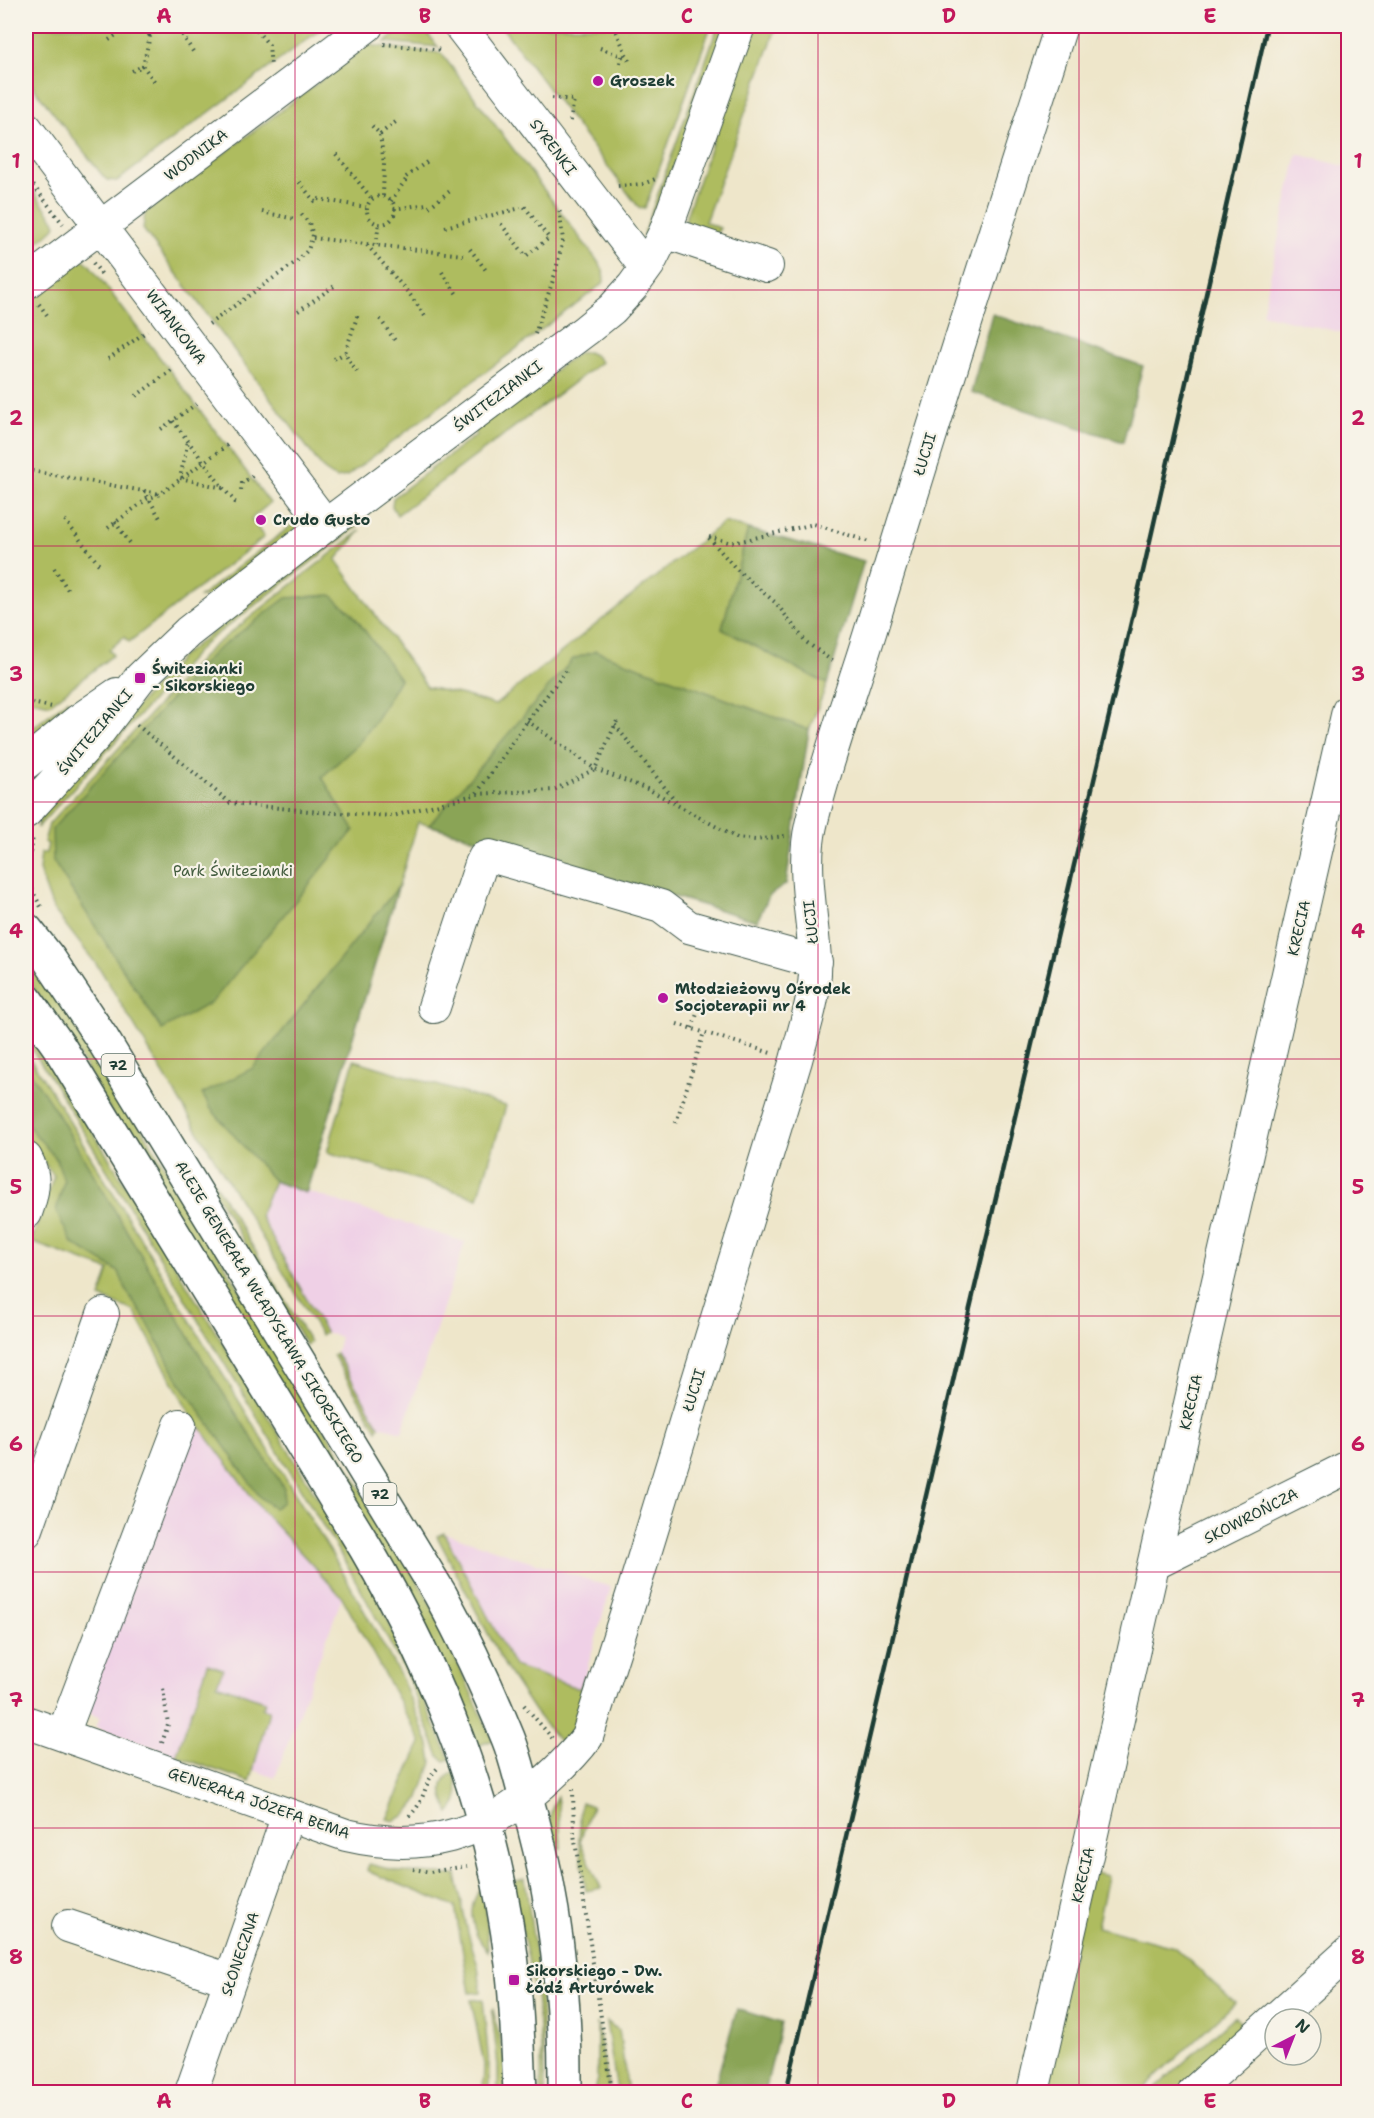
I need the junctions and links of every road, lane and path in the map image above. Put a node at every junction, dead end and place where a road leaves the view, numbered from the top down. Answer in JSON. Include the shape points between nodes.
{"nodes":[{"id":1,"x":129,"y":26,"type":"edge"},
{"id":2,"x":150,"y":26,"type":"edge"},
{"id":3,"x":253,"y":26,"type":"edge"},
{"id":4,"x":367,"y":26,"type":"edge"},
{"id":5,"x":460,"y":26,"type":"edge"},
{"id":6,"x":614,"y":26,"type":"edge"},
{"id":7,"x":740,"y":26,"type":"edge"},
{"id":8,"x":1060,"y":26,"type":"edge"},
{"id":9,"x":180,"y":28,"type":"edge"},
{"id":10,"x":109,"y":40,"type":"dead end"},
{"id":11,"x":600,"y":48,"type":"dead end"},
{"id":12,"x":194,"y":53,"type":"dead end"},
{"id":13,"x":621,"y":56,"type":"junction"},
{"id":14,"x":628,"y":58,"type":"junction"},
{"id":15,"x":620,"y":63,"type":"dead end"},
{"id":16,"x":630,"y":63,"type":"dead end"},
{"id":17,"x":143,"y":66,"type":"junction"},
{"id":18,"x":272,"y":69,"type":"dead end"},
{"id":19,"x":132,"y":71,"type":"dead end"},
{"id":20,"x":155,"y":82,"type":"dead end"},
{"id":21,"x":552,"y":98,"type":"dead end"},
{"id":22,"x":397,"y":121,"type":"dead end"},
{"id":23,"x":570,"y":122,"type":"dead end"},
{"id":24,"x":372,"y":126,"type":"dead end"},
{"id":25,"x":26,"y":128,"type":"edge"},
{"id":26,"x":380,"y":134,"type":"junction"},
{"id":27,"x":336,"y":154,"type":"dead end"},
{"id":28,"x":428,"y":161,"type":"dead end"},
{"id":29,"x":660,"y":177,"type":"dead end"},
{"id":30,"x":299,"y":182,"type":"dead end"},
{"id":31,"x":618,"y":186,"type":"dead end"},
{"id":32,"x":450,"y":191,"type":"dead end"},
{"id":33,"x":382,"y":196,"type":"junction"},
{"id":34,"x":372,"y":199,"type":"junction"},
{"id":35,"x":391,"y":201,"type":"junction"},
{"id":36,"x":366,"y":207,"type":"junction"},
{"id":37,"x":559,"y":207,"type":"dead end"},
{"id":38,"x":394,"y":209,"type":"junction"},
{"id":39,"x":262,"y":212,"type":"dead end"},
{"id":40,"x":300,"y":213,"type":"dead end"},
{"id":41,"x":295,"y":219,"type":"dead end"},
{"id":42,"x":379,"y":222,"type":"junction"},
{"id":43,"x":501,"y":224,"type":"dead end"},
{"id":44,"x":100,"y":227,"type":"junction"},
{"id":45,"x":445,"y":227,"type":"dead end"},
{"id":46,"x":665,"y":232,"type":"junction"},
{"id":47,"x":313,"y":238,"type":"junction"},
{"id":48,"x":366,"y":244,"type":"junction"},
{"id":49,"x":376,"y":245,"type":"junction"},
{"id":50,"x":470,"y":249,"type":"dead end"},
{"id":51,"x":463,"y":255,"type":"dead end"},
{"id":52,"x":766,"y":266,"type":"dead end"},
{"id":53,"x":646,"y":268,"type":"junction"},
{"id":54,"x":442,"y":272,"type":"dead end"},
{"id":55,"x":488,"y":273,"type":"dead end"},
{"id":56,"x":26,"y":283,"type":"edge"},
{"id":57,"x":336,"y":285,"type":"dead end"},
{"id":58,"x":458,"y":296,"type":"dead end"},
{"id":59,"x":298,"y":311,"type":"dead end"},
{"id":60,"x":358,"y":314,"type":"dead end"},
{"id":61,"x":380,"y":319,"type":"dead end"},
{"id":62,"x":427,"y":319,"type":"dead end"},
{"id":63,"x":209,"y":324,"type":"dead end"},
{"id":64,"x":145,"y":332,"type":"dead end"},
{"id":65,"x":533,"y":341,"type":"dead end"},
{"id":66,"x":396,"y":342,"type":"dead end"},
{"id":67,"x":345,"y":353,"type":"junction"},
{"id":68,"x":108,"y":359,"type":"dead end"},
{"id":69,"x":334,"y":360,"type":"dead end"},
{"id":70,"x":173,"y":369,"type":"dead end"},
{"id":71,"x":357,"y":372,"type":"dead end"},
{"id":72,"x":136,"y":396,"type":"dead end"},
{"id":73,"x":199,"y":402,"type":"dead end"},
{"id":74,"x":173,"y":421,"type":"junction"},
{"id":75,"x":161,"y":429,"type":"dead end"},
{"id":76,"x":188,"y":441,"type":"junction"},
{"id":77,"x":230,"y":443,"type":"dead end"},
{"id":78,"x":204,"y":462,"type":"junction"},
{"id":79,"x":26,"y":470,"type":"edge"},
{"id":80,"x":254,"y":476,"type":"dead end"},
{"id":81,"x":180,"y":478,"type":"junction"},
{"id":82,"x":224,"y":488,"type":"junction"},
{"id":83,"x":144,"y":490,"type":"junction"},
{"id":84,"x":241,"y":490,"type":"dead end"},
{"id":85,"x":160,"y":494,"type":"junction"},
{"id":86,"x":147,"y":499,"type":"junction"},
{"id":87,"x":239,"y":503,"type":"dead end"},
{"id":88,"x":65,"y":520,"type":"dead end"},
{"id":89,"x":161,"y":520,"type":"dead end"},
{"id":90,"x":116,"y":522,"type":"junction"},
{"id":91,"x":326,"y":525,"type":"junction"},
{"id":92,"x":108,"y":528,"type":"dead end"},
{"id":93,"x":130,"y":543,"type":"dead end"},
{"id":94,"x":895,"y":550,"type":"junction"},
{"id":95,"x":100,"y":566,"type":"dead end"},
{"id":96,"x":54,"y":568,"type":"dead end"},
{"id":97,"x":68,"y":590,"type":"dead end"},
{"id":98,"x":26,"y":614,"type":"edge"},
{"id":99,"x":29,"y":620,"type":"dead end"},
{"id":100,"x":844,"y":669,"type":"dead end"},
{"id":101,"x":566,"y":671,"type":"dead end"},
{"id":102,"x":140,"y":678,"type":"junction"},
{"id":103,"x":26,"y":702,"type":"edge"},
{"id":104,"x":52,"y":707,"type":"dead end"},
{"id":105,"x":1348,"y":711,"type":"edge"},
{"id":106,"x":527,"y":721,"type":"junction"},
{"id":107,"x":136,"y":725,"type":"dead end"},
{"id":108,"x":26,"y":763,"type":"edge"},
{"id":109,"x":595,"y":769,"type":"junction"},
{"id":110,"x":477,"y":794,"type":"junction"},
{"id":111,"x":680,"y":806,"type":"junction"},
{"id":112,"x":26,"y":812,"type":"edge"},
{"id":113,"x":810,"y":829,"type":"junction"},
{"id":114,"x":26,"y":866,"type":"edge"},
{"id":115,"x":36,"y":920,"type":"edge"},
{"id":116,"x":816,"y":962,"type":"junction"},
{"id":117,"x":26,"y":1000,"type":"edge"},
{"id":118,"x":434,"y":1007,"type":"dead end"},
{"id":119,"x":697,"y":1014,"type":"dead end"},
{"id":120,"x":677,"y":1024,"type":"dead end"},
{"id":121,"x":692,"y":1028,"type":"junction"},
{"id":122,"x":704,"y":1032,"type":"junction"},
{"id":123,"x":796,"y":1060,"type":"junction"},
{"id":124,"x":676,"y":1123,"type":"dead end"},
{"id":125,"x":26,"y":1158,"type":"edge"},
{"id":126,"x":26,"y":1213,"type":"edge"},
{"id":127,"x":103,"y":1314,"type":"dead end"},
{"id":128,"x":180,"y":1425,"type":"dead end"},
{"id":129,"x":1348,"y":1467,"type":"edge"},
{"id":130,"x":26,"y":1532,"type":"edge"},
{"id":131,"x":1154,"y":1564,"type":"junction"},
{"id":132,"x":163,"y":1688,"type":"dead end"},
{"id":133,"x":520,"y":1700,"type":"dead end"},
{"id":134,"x":26,"y":1722,"type":"edge"},
{"id":135,"x":63,"y":1734,"type":"junction"},
{"id":136,"x":559,"y":1746,"type":"dead end"},
{"id":137,"x":446,"y":1764,"type":"dead end"},
{"id":138,"x":154,"y":1767,"type":"junction"},
{"id":139,"x":571,"y":1779,"type":"dead end"},
{"id":140,"x":526,"y":1798,"type":"junction"},
{"id":141,"x":288,"y":1815,"type":"junction"},
{"id":142,"x":485,"y":1824,"type":"junction"},
{"id":143,"x":377,"y":1841,"type":"junction"},
{"id":144,"x":68,"y":1926,"type":"dead end"},
{"id":145,"x":1348,"y":1953,"type":"edge"},
{"id":146,"x":230,"y":1980,"type":"junction"},
{"id":147,"x":1288,"y":2007,"type":"edge"},
{"id":148,"x":1263,"y":2030,"type":"edge"},
{"id":149,"x":191,"y":2092,"type":"edge"},
{"id":150,"x":520,"y":2092,"type":"edge"},
{"id":151,"x":565,"y":2092,"type":"edge"},
{"id":152,"x":612,"y":2092,"type":"edge"},
{"id":153,"x":1033,"y":2092,"type":"edge"},
{"id":154,"x":1194,"y":2092,"type":"edge"}],
"edges":[{"from":1,"to":10,"type":"path"},
{"from":2,"to":17,"type":"path"},
{"from":3,"to":18,"type":"path","via":[[268,45]]},
{"from":4,"to":44,"type":"street","name":"WODNIKA"},
{"from":5,"to":53,"type":"street","name":"SYRENKI"},
{"from":6,"to":14,"type":"path"},
{"from":7,"to":46,"type":"street","name":"ŚWITEZIANKI"},
{"from":8,"to":94,"type":"street","name":"ŁUCJI"},
{"from":9,"to":12,"type":"path"},
{"from":11,"to":13,"type":"path"},
{"from":13,"to":14,"type":"path"},
{"from":13,"to":15,"type":"path"},
{"from":14,"to":16,"type":"path"},
{"from":17,"to":19,"type":"path"},
{"from":17,"to":20,"type":"path"},
{"from":21,"to":23,"type":"path","via":[[576,99]]},
{"from":22,"to":26,"type":"path"},
{"from":24,"to":26,"type":"path"},
{"from":25,"to":44,"type":"street","name":"WIANKOWA"},
{"from":26,"to":33,"type":"path","via":[[384,164]]},
{"from":27,"to":34,"type":"path"},
{"from":28,"to":35,"type":"path","via":[[406,177]]},
{"from":29,"to":31,"type":"path","via":[[643,184]]},
{"from":30,"to":36,"type":"path","via":[[316,200]]},
{"from":32,"to":38,"type":"path","via":[[428,205]]},
{"from":33,"to":34,"type":"path"},
{"from":33,"to":35,"type":"path"},
{"from":34,"to":36,"type":"path"},
{"from":35,"to":38,"type":"path"},
{"from":36,"to":42,"type":"path","via":[[372,220]]},
{"from":37,"to":65,"type":"path","via":[[563,240]]},
{"from":38,"to":42,"type":"path","via":[[392,219]]},
{"from":39,"to":41,"type":"path"},
{"from":40,"to":47,"type":"path"},
{"from":42,"to":49,"type":"path"},
{"from":43,"to":45,"type":"path","via":[[526,256],[549,238],[523,207]]},
{"from":44,"to":56,"type":"street","name":"WODNIKA"},
{"from":44,"to":91,"type":"street","name":"WIANKOWA"},
{"from":46,"to":52,"type":"street"},
{"from":46,"to":53,"type":"street","name":"ŚWITEZIANKI"},
{"from":47,"to":48,"type":"path"},
{"from":47,"to":63,"type":"path","via":[[296,262]]},
{"from":48,"to":49,"type":"path"},
{"from":48,"to":62,"type":"path"},
{"from":49,"to":51,"type":"path"},
{"from":50,"to":55,"type":"path"},
{"from":53,"to":91,"type":"street","name":"ŚWITEZIANKI","via":[[621,300],[586,330]]},
{"from":54,"to":58,"type":"path"},
{"from":57,"to":59,"type":"path"},
{"from":60,"to":67,"type":"path"},
{"from":61,"to":66,"type":"path"},
{"from":64,"to":68,"type":"path"},
{"from":67,"to":69,"type":"path"},
{"from":67,"to":71,"type":"path"},
{"from":70,"to":72,"type":"path"},
{"from":73,"to":74,"type":"path"},
{"from":74,"to":75,"type":"path"},
{"from":74,"to":76,"type":"path"},
{"from":76,"to":78,"type":"path"},
{"from":76,"to":81,"type":"path"},
{"from":77,"to":78,"type":"path"},
{"from":78,"to":81,"type":"path"},
{"from":78,"to":82,"type":"path"},
{"from":79,"to":83,"type":"path"},
{"from":80,"to":84,"type":"path","via":[[242,483]]},
{"from":81,"to":82,"type":"path"},
{"from":81,"to":85,"type":"path"},
{"from":82,"to":87,"type":"path"},
{"from":83,"to":85,"type":"path"},
{"from":83,"to":86,"type":"path"},
{"from":85,"to":86,"type":"path"},
{"from":86,"to":89,"type":"path"},
{"from":86,"to":90,"type":"path"},
{"from":88,"to":95,"type":"path"},
{"from":90,"to":92,"type":"path"},
{"from":90,"to":93,"type":"path"},
{"from":91,"to":102,"type":"street","name":"ŚWITEZIANKI","via":[[217,609]]},
{"from":94,"to":100,"type":"path","via":[[814,524],[737,542],[709,537],[738,572],[776,603],[807,642]]},
{"from":94,"to":113,"type":"street","name":"ŁUCJI"},
{"from":96,"to":97,"type":"path"},
{"from":98,"to":99,"type":"path"},
{"from":101,"to":106,"type":"path"},
{"from":102,"to":108,"type":"street","name":"ŚWITEZIANKI"},
{"from":102,"to":112,"type":"street","name":"ŚWITEZIANKI","via":[[95,737]]},
{"from":103,"to":104,"type":"path"},
{"from":105,"to":131,"type":"street","name":"KRECIA"},
{"from":106,"to":109,"type":"path"},
{"from":106,"to":110,"type":"path"},
{"from":107,"to":110,"type":"path","via":[[230,803],[393,816]]},
{"from":109,"to":110,"type":"path","via":[[554,790]]},
{"from":109,"to":111,"type":"path"},
{"from":109,"to":111,"type":"path","via":[[616,723]]},
{"from":111,"to":113,"type":"path","via":[[737,838],[796,835]]},
{"from":113,"to":116,"type":"street","name":"ŁUCJI","via":[[808,899]]},
{"from":114,"to":115,"type":"path","via":[[40,907]]},
{"from":115,"to":140,"type":"main road","name":"ALEJE GENERAŁA WŁADYSŁAWA SIKORSKIEGO","number":"72","via":[[69,988],[440,1594],[477,1665],[508,1738]]},
{"from":116,"to":118,"type":"street","via":[[689,927],[661,906],[490,856],[481,864]]},
{"from":116,"to":123,"type":"street","name":"ŁUCJI"},
{"from":117,"to":142,"type":"main road","number":"72","via":[[70,1065],[388,1587],[440,1692]]},
{"from":119,"to":121,"type":"path"},
{"from":120,"to":121,"type":"path"},
{"from":121,"to":122,"type":"path"},
{"from":122,"to":123,"type":"path"},
{"from":122,"to":124,"type":"path"},
{"from":123,"to":140,"type":"street","name":"ŁUCJI","via":[[589,1732],[573,1755]]},
{"from":125,"to":126,"type":"street","via":[[34,1183]]},
{"from":127,"to":130,"type":"street"},
{"from":128,"to":135,"type":"street"},
{"from":129,"to":131,"type":"street","name":"SKOWROŃCZA"},
{"from":131,"to":153,"type":"street","name":"KRECIA"},
{"from":132,"to":138,"type":"path","via":[[168,1724]]},
{"from":133,"to":136,"type":"path"},
{"from":134,"to":135,"type":"street","name":"GENERAŁA JÓZEFA BEMA"},
{"from":135,"to":138,"type":"street","name":"GENERAŁA JÓZEFA BEMA"},
{"from":137,"to":143,"type":"path","via":[[435,1770],[417,1809]]},
{"from":138,"to":141,"type":"street","name":"GENERAŁA JÓZEFA BEMA"},
{"from":139,"to":152,"type":"path","via":[[574,1834]]},
{"from":140,"to":142,"type":"street","name":"GENERAŁA JÓZEFA BEMA"},
{"from":140,"to":151,"type":"main road","name":"ALEJE GENERAŁA WŁADYSŁAWA SIKORSKIEGO","number":"72","via":[[548,1887],[559,1960]]},
{"from":141,"to":143,"type":"street","name":"GENERAŁA JÓZEFA BEMA"},
{"from":141,"to":146,"type":"street","name":"SŁONECZNA"},
{"from":142,"to":143,"type":"street","name":"GENERAŁA JÓZEFA BEMA","via":[[426,1842]]},
{"from":142,"to":150,"type":"main road","number":"72","via":[[511,1957]]},
{"from":144,"to":146,"type":"street"},
{"from":145,"to":147,"type":"street"},
{"from":146,"to":149,"type":"street","name":"SŁONECZNA"},
{"from":148,"to":154,"type":"street"}]}
